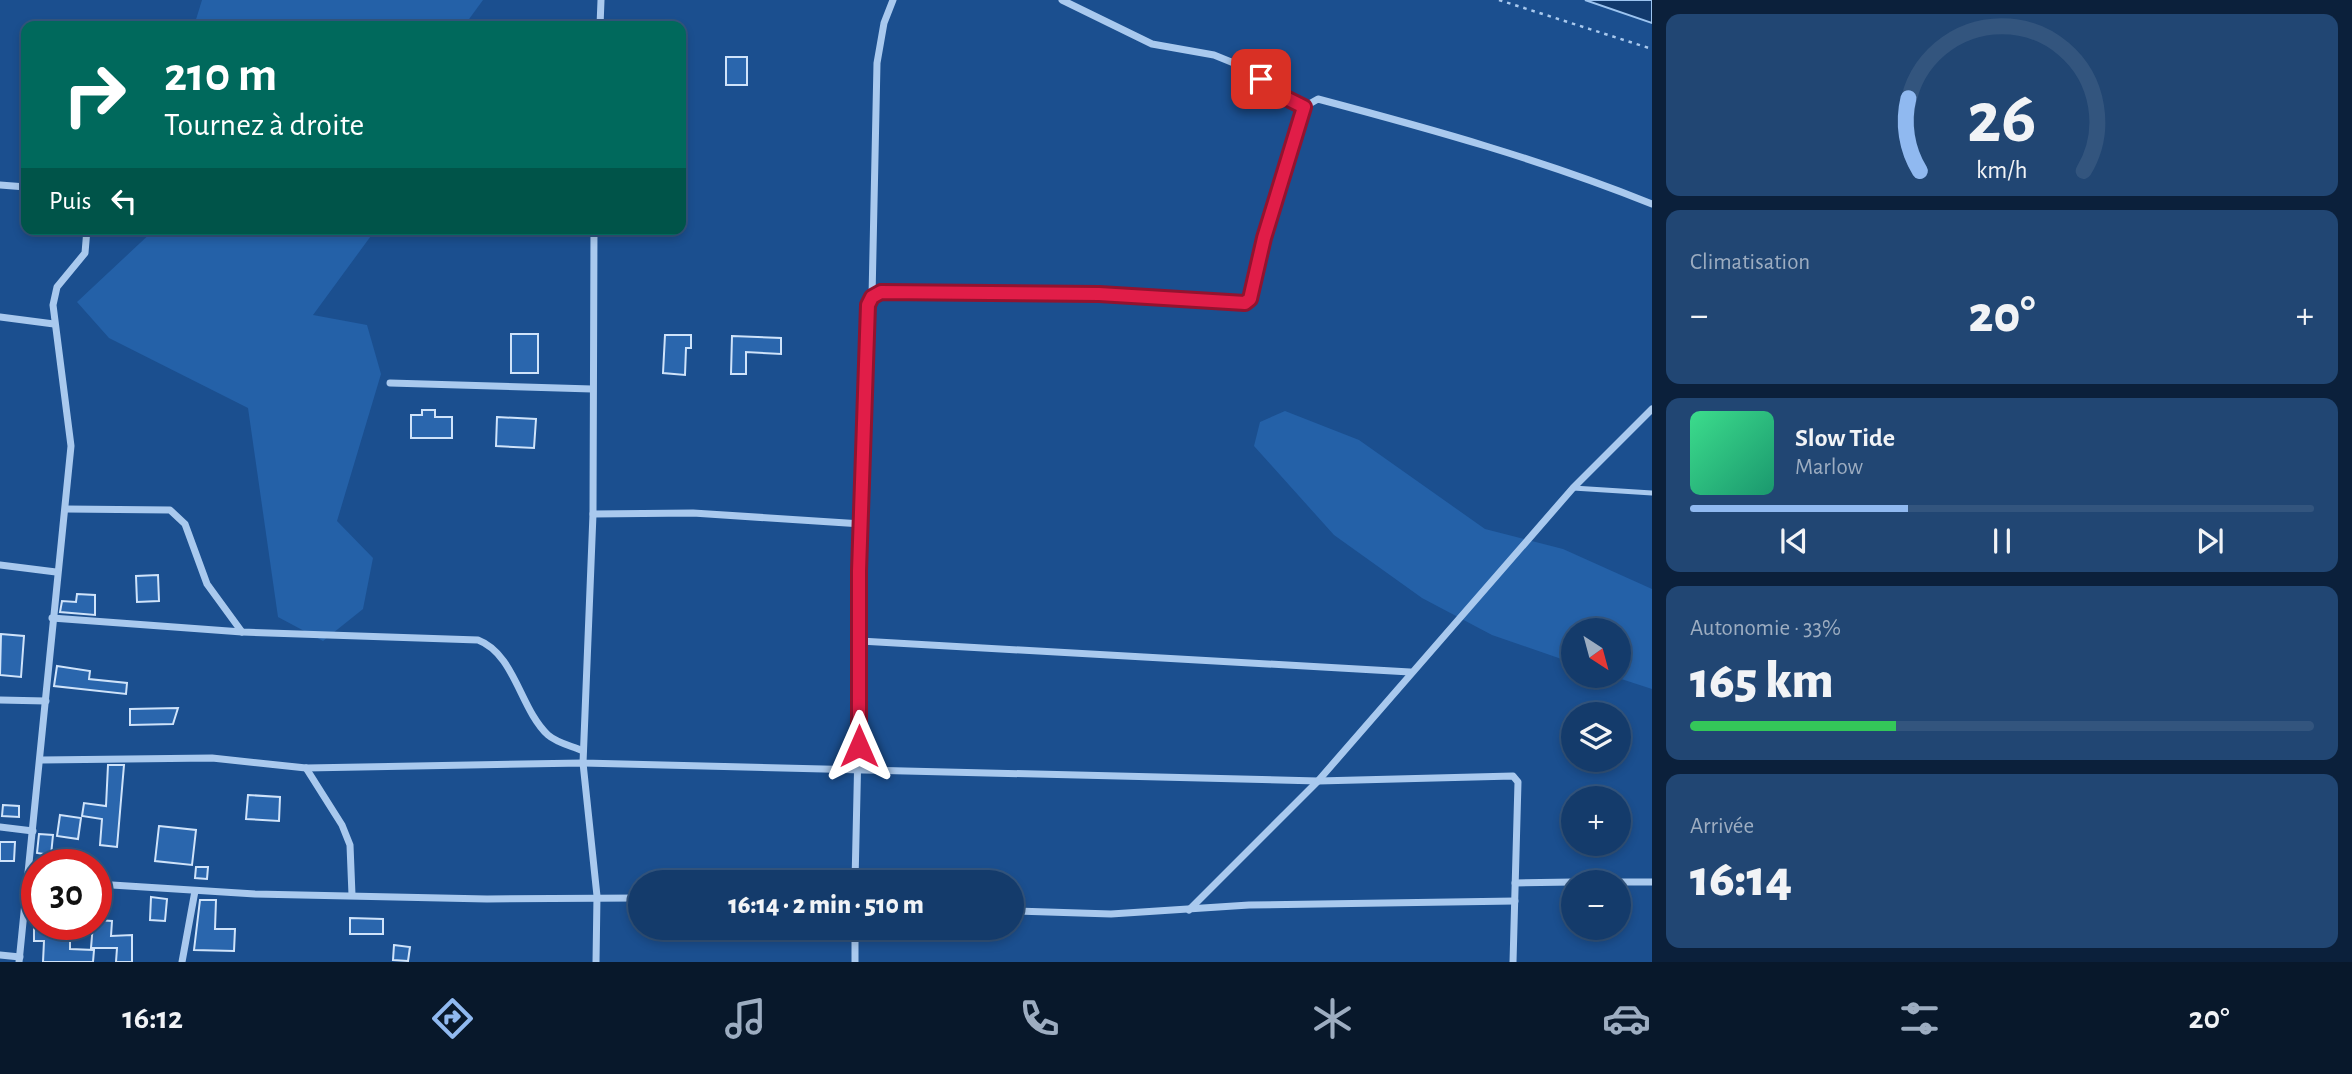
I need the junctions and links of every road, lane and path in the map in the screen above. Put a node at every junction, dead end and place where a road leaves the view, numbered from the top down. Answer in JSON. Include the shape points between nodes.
{"nodes":[{"id":1,"x":601,"y":0,"type":"edge"},
{"id":2,"x":893,"y":0,"type":"edge"},
{"id":3,"x":1062,"y":0,"type":"edge"},
{"id":4,"x":1499,"y":0,"type":"edge"},
{"id":5,"x":600,"y":21,"type":"edge"},
{"id":6,"x":1652,"y":50,"type":"edge"},
{"id":7,"x":1304,"y":107,"type":"junction"},
{"id":8,"x":0,"y":185,"type":"edge"},
{"id":9,"x":21,"y":187,"type":"edge"},
{"id":10,"x":1652,"y":204,"type":"edge"},
{"id":11,"x":86,"y":235,"type":"edge"},
{"id":12,"x":594,"y":235,"type":"edge"},
{"id":13,"x":872,"y":297,"type":"junction"},
{"id":14,"x":0,"y":317,"type":"edge"},
{"id":15,"x":54,"y":324,"type":"junction"},
{"id":16,"x":390,"y":383,"type":"dead end"},
{"id":17,"x":592,"y":389,"type":"junction"},
{"id":18,"x":1650,"y":414,"type":"edge"},
{"id":19,"x":1573,"y":488,"type":"junction"},
{"id":20,"x":1652,"y":494,"type":"edge"},
{"id":21,"x":66,"y":509,"type":"junction"},
{"id":22,"x":593,"y":514,"type":"junction"},
{"id":23,"x":862,"y":524,"type":"junction"},
{"id":24,"x":0,"y":565,"type":"edge"},
{"id":25,"x":57,"y":572,"type":"junction"},
{"id":26,"x":52,"y":618,"type":"junction"},
{"id":27,"x":242,"y":632,"type":"junction"},
{"id":28,"x":860,"y":641,"type":"junction"},
{"id":29,"x":1410,"y":672,"type":"junction"},
{"id":30,"x":0,"y":700,"type":"edge"},
{"id":31,"x":46,"y":701,"type":"junction"},
{"id":32,"x":583,"y":751,"type":"junction"},
{"id":33,"x":42,"y":760,"type":"junction"},
{"id":34,"x":583,"y":763,"type":"junction"},
{"id":35,"x":306,"y":768,"type":"junction"},
{"id":36,"x":859,"y":769,"type":"junction"},
{"id":37,"x":1318,"y":780,"type":"junction"},
{"id":38,"x":0,"y":827,"type":"edge"},
{"id":39,"x":33,"y":831,"type":"junction"},
{"id":40,"x":33,"y":849,"type":"edge"},
{"id":41,"x":855,"y":870,"type":"edge"},
{"id":42,"x":1561,"y":882,"type":"edge"},
{"id":43,"x":1631,"y":882,"type":"edge"},
{"id":44,"x":1652,"y":882,"type":"edge"},
{"id":45,"x":1516,"y":883,"type":"junction"},
{"id":46,"x":112,"y":885,"type":"edge"},
{"id":47,"x":195,"y":891,"type":"junction"},
{"id":48,"x":352,"y":895,"type":"junction"},
{"id":49,"x":597,"y":896,"type":"junction"},
{"id":50,"x":628,"y":897,"type":"edge"},
{"id":51,"x":1515,"y":901,"type":"junction"},
{"id":52,"x":1189,"y":910,"type":"junction"},
{"id":53,"x":1024,"y":911,"type":"edge"},
{"id":54,"x":23,"y":940,"type":"edge"},
{"id":55,"x":855,"y":940,"type":"edge"},
{"id":56,"x":0,"y":955,"type":"edge"},
{"id":57,"x":20,"y":960,"type":"edge"},
{"id":58,"x":182,"y":962,"type":"edge"},
{"id":59,"x":596,"y":962,"type":"edge"},
{"id":60,"x":855,"y":962,"type":"edge"},
{"id":61,"x":1513,"y":962,"type":"edge"}],
"edges":[{"from":1,"to":5,"type":"street"},
{"from":2,"to":13,"type":"street","via":[[877,63]]},
{"from":3,"to":7,"type":"street","via":[[1152,44],[1214,55],[1246,68],[1276,93]]},
{"from":4,"to":6,"type":"path"},
{"from":7,"to":10,"type":"street","via":[[1318,99],[1453,135],[1581,175]]},
{"from":7,"to":13,"type":"street","via":[[1250,299],[1245,303],[1099,294],[881,292]]},
{"from":8,"to":9,"type":"street"},
{"from":11,"to":15,"type":"street","via":[[85,253],[57,287]]},
{"from":12,"to":17,"type":"street"},
{"from":13,"to":23,"type":"street","via":[[868,305]]},
{"from":14,"to":15,"type":"street"},
{"from":15,"to":21,"type":"street","via":[[71,427]]},
{"from":16,"to":17,"type":"street"},
{"from":17,"to":22,"type":"street"},
{"from":18,"to":19,"type":"street"},
{"from":19,"to":20,"type":"lane"},
{"from":19,"to":29,"type":"street"},
{"from":21,"to":25,"type":"street"},
{"from":21,"to":27,"type":"street","via":[[170,510],[185,524],[207,584]]},
{"from":22,"to":23,"type":"street","via":[[693,513]]},
{"from":22,"to":32,"type":"street"},
{"from":23,"to":28,"type":"street"},
{"from":24,"to":25,"type":"street"},
{"from":25,"to":26,"type":"street"},
{"from":26,"to":27,"type":"street"},
{"from":26,"to":31,"type":"street"},
{"from":27,"to":32,"type":"street","via":[[478,640],[491,645],[550,736]]},
{"from":28,"to":29,"type":"street"},
{"from":28,"to":36,"type":"street"},
{"from":29,"to":37,"type":"street"},
{"from":30,"to":31,"type":"street"},
{"from":31,"to":33,"type":"street"},
{"from":32,"to":34,"type":"street"},
{"from":33,"to":35,"type":"street","via":[[212,758]]},
{"from":33,"to":39,"type":"street"},
{"from":34,"to":35,"type":"street"},
{"from":34,"to":36,"type":"street"},
{"from":34,"to":49,"type":"street"},
{"from":35,"to":48,"type":"street","via":[[350,845]]},
{"from":36,"to":37,"type":"street"},
{"from":36,"to":41,"type":"street"},
{"from":37,"to":45,"type":"street","via":[[1517,778]]},
{"from":37,"to":52,"type":"street"},
{"from":38,"to":39,"type":"street"},
{"from":39,"to":40,"type":"street"},
{"from":42,"to":45,"type":"street"},
{"from":43,"to":44,"type":"street"},
{"from":45,"to":51,"type":"street"},
{"from":46,"to":47,"type":"street"},
{"from":47,"to":48,"type":"street"},
{"from":47,"to":58,"type":"street"},
{"from":48,"to":49,"type":"street","via":[[488,900]]},
{"from":49,"to":50,"type":"street"},
{"from":49,"to":59,"type":"street"},
{"from":51,"to":52,"type":"street"},
{"from":51,"to":61,"type":"street"},
{"from":52,"to":53,"type":"street"},
{"from":54,"to":57,"type":"street"},
{"from":55,"to":60,"type":"street"},
{"from":56,"to":57,"type":"street"}]}
